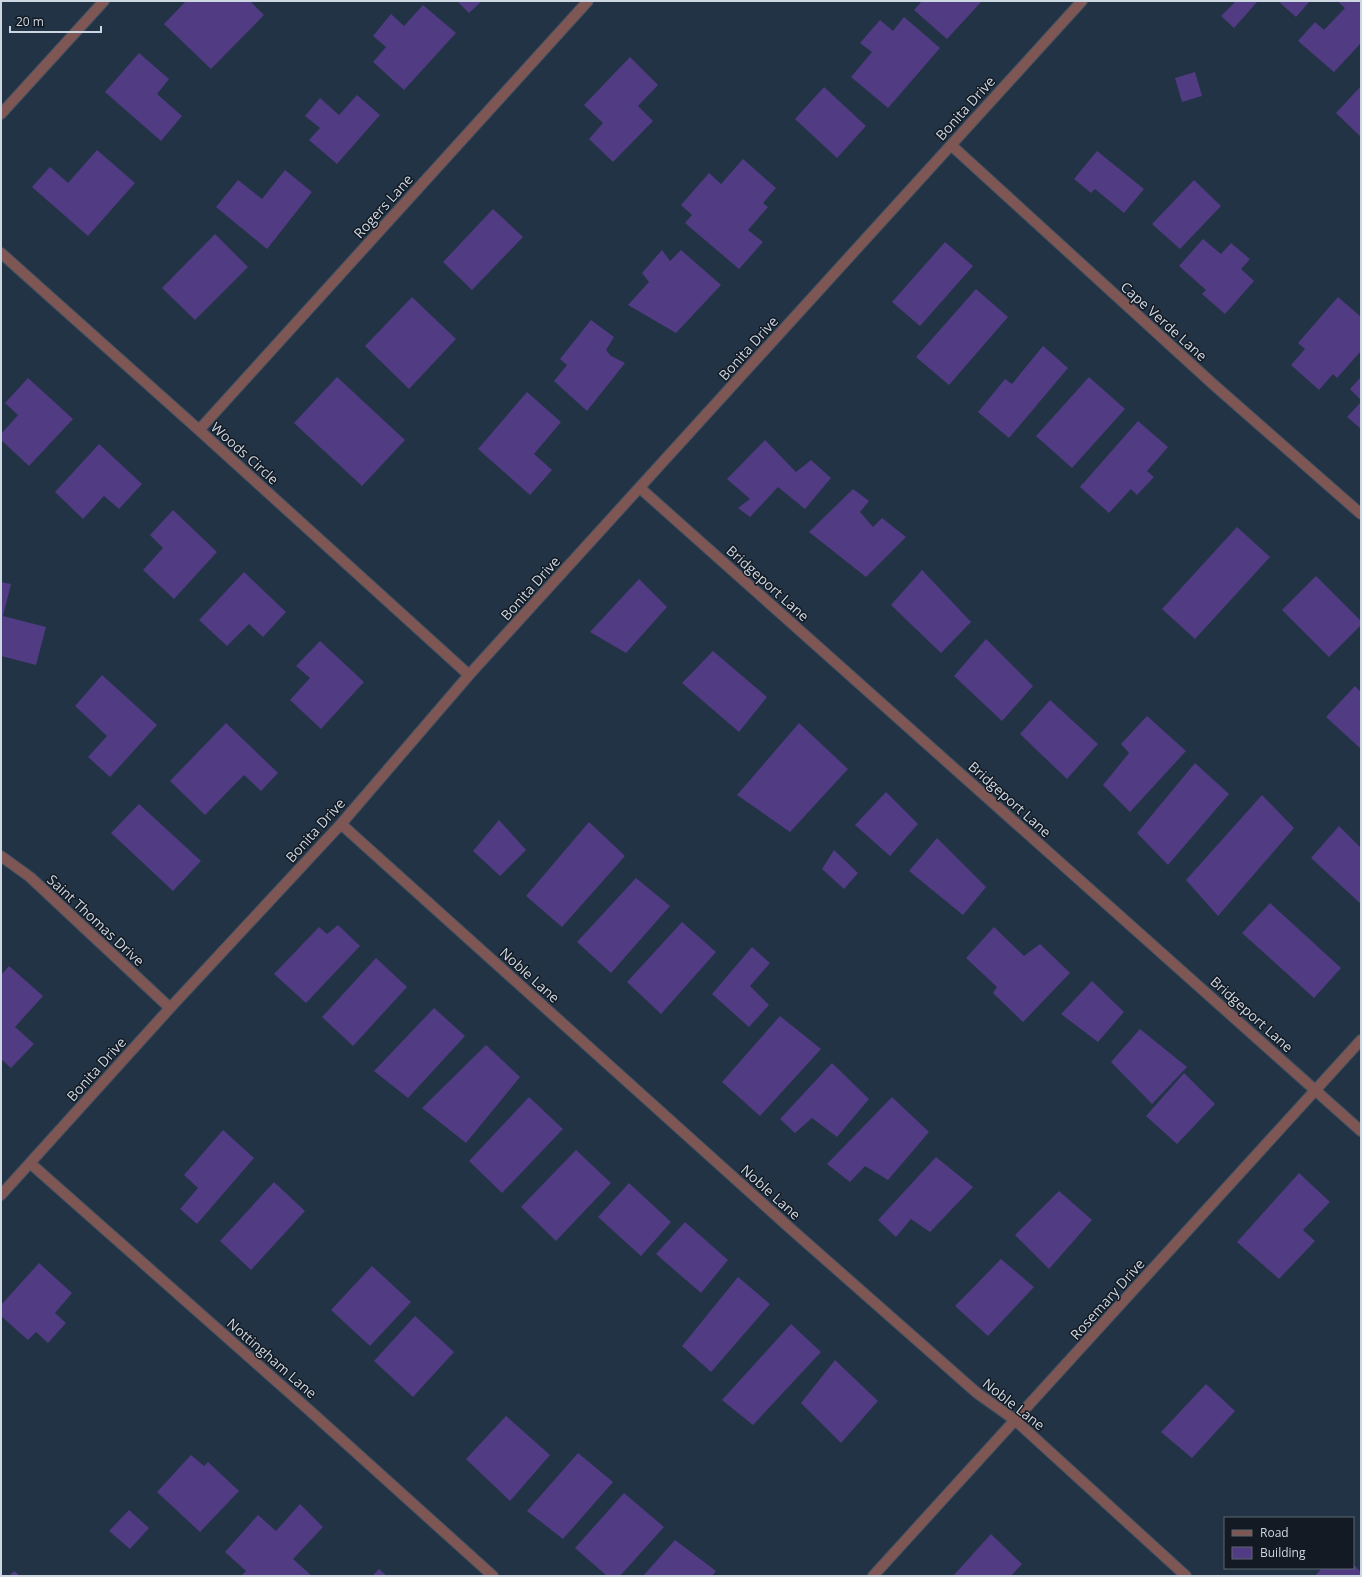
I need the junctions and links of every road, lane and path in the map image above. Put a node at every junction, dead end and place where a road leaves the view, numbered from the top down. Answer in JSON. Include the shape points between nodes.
{"nodes":[{"id":1,"x":104,"y":1,"type":"edge"},
{"id":2,"x":588,"y":1,"type":"edge"},
{"id":3,"x":1082,"y":1,"type":"edge"},
{"id":4,"x":1,"y":114,"type":"edge"},
{"id":5,"x":951,"y":145,"type":"junction"},
{"id":6,"x":1,"y":253,"type":"edge"},
{"id":7,"x":199,"y":430,"type":"junction"},
{"id":8,"x":640,"y":488,"type":"junction"},
{"id":9,"x":1361,"y":514,"type":"edge"},
{"id":10,"x":470,"y":675,"type":"junction"},
{"id":11,"x":341,"y":824,"type":"junction"},
{"id":12,"x":1,"y":856,"type":"edge"},
{"id":13,"x":170,"y":1008,"type":"junction"},
{"id":14,"x":1361,"y":1040,"type":"edge"},
{"id":15,"x":1315,"y":1090,"type":"junction"},
{"id":16,"x":1361,"y":1131,"type":"edge"},
{"id":17,"x":30,"y":1163,"type":"junction"},
{"id":18,"x":1,"y":1195,"type":"edge"},
{"id":19,"x":1015,"y":1420,"type":"junction"},
{"id":20,"x":493,"y":1576,"type":"edge"},
{"id":21,"x":873,"y":1576,"type":"edge"},
{"id":22,"x":1186,"y":1576,"type":"edge"}],
"edges":[{"from":1,"to":4,"type":"street"},
{"from":2,"to":7,"type":"street","name":"Rogers Lane"},
{"from":3,"to":5,"type":"street","name":"Bonita Drive"},
{"from":5,"to":8,"type":"street","name":"Bonita Drive"},
{"from":5,"to":9,"type":"street","name":"Cape Verde Lane","via":[[1214,385]]},
{"from":6,"to":7,"type":"street","name":"Woods Circle"},
{"from":7,"to":10,"type":"street","name":"Woods Circle"},
{"from":8,"to":10,"type":"street","name":"Bonita Drive"},
{"from":8,"to":15,"type":"street","name":"Bridgeport Lane"},
{"from":10,"to":11,"type":"street","name":"Bonita Drive"},
{"from":11,"to":13,"type":"street","name":"Bonita Drive"},
{"from":11,"to":19,"type":"street","name":"Noble Lane","via":[[947,1367],[977,1393]]},
{"from":12,"to":13,"type":"street","name":"Saint Thomas Drive","via":[[30,877]]},
{"from":13,"to":17,"type":"street","name":"Bonita Drive"},
{"from":14,"to":15,"type":"street","name":"Rosemary Drive"},
{"from":15,"to":16,"type":"street","name":"Bridgeport Lane"},
{"from":15,"to":19,"type":"street","name":"Rosemary Drive"},
{"from":17,"to":18,"type":"street","name":"Bonita Drive"},
{"from":17,"to":20,"type":"street","name":"Nottingham Lane"},
{"from":19,"to":21,"type":"street","name":"Rosemary Drive"},
{"from":19,"to":22,"type":"street","name":"Noble Lane"}]}
